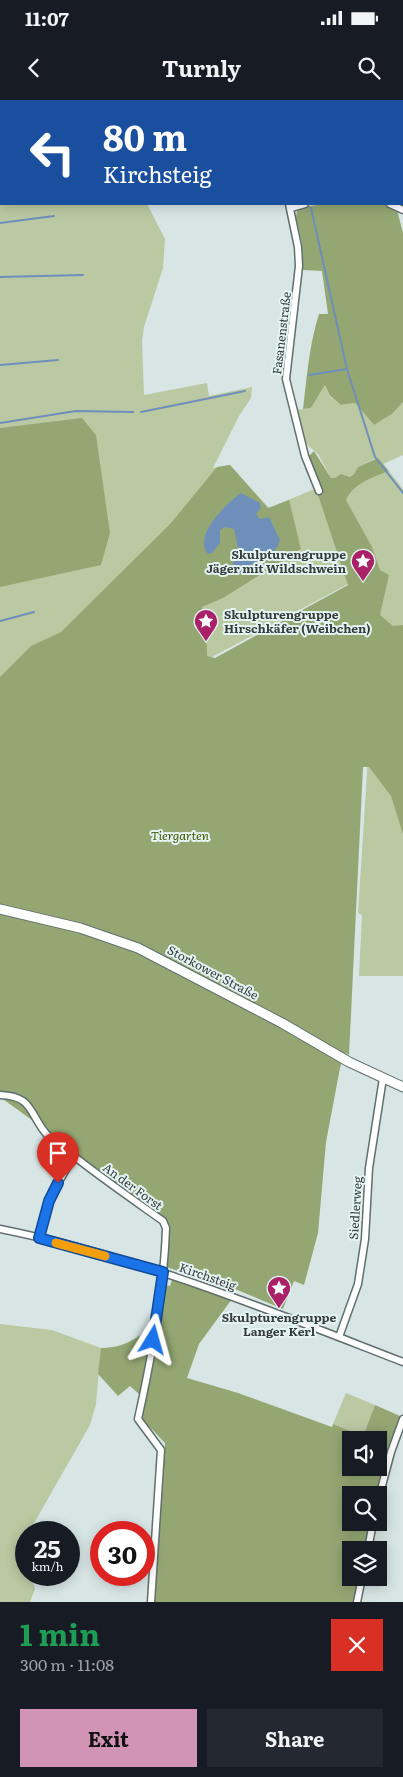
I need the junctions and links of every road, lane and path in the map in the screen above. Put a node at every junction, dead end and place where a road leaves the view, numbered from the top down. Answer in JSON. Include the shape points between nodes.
{"nodes":[{"id":1,"x":290,"y":206,"type":"edge"},
{"id":2,"x":319,"y":490,"type":"dead end"},
{"id":3,"x":0,"y":909,"type":"edge"},
{"id":4,"x":383,"y":1078,"type":"junction"},
{"id":5,"x":403,"y":1087,"type":"edge"},
{"id":6,"x":0,"y":1095,"type":"edge"},
{"id":7,"x":74,"y":1156,"type":"junction"},
{"id":8,"x":0,"y":1230,"type":"edge"},
{"id":9,"x":39,"y":1238,"type":"junction"},
{"id":10,"x":163,"y":1272,"type":"junction"},
{"id":11,"x":339,"y":1337,"type":"junction"},
{"id":12,"x":403,"y":1362,"type":"edge"},
{"id":13,"x":403,"y":1419,"type":"edge"},
{"id":14,"x":382,"y":1486,"type":"edge"},
{"id":15,"x":360,"y":1586,"type":"edge"},
{"id":16,"x":151,"y":1602,"type":"edge"},
{"id":17,"x":357,"y":1602,"type":"edge"}],
"edges":[{"from":1,"to":2,"type":"street","name":"Fasanenstraße","via":[[298,247],[298,279],[286,379],[305,456]]},
{"from":3,"to":4,"type":"main road","name":"Storkower Straße","via":[[80,928],[138,948]]},
{"from":4,"to":5,"type":"main road","name":"Storkower Straße"},
{"from":4,"to":11,"type":"street","name":"Siedlerweg","via":[[369,1168],[365,1239],[358,1284]]},
{"from":6,"to":7,"type":"street","name":"An der Forst","via":[[23,1101],[32,1109],[44,1132]]},
{"from":7,"to":9,"type":"street","via":[[49,1201]]},
{"from":7,"to":10,"type":"street","name":"An der Forst","via":[[163,1221],[166,1228]]},
{"from":8,"to":9,"type":"street","name":"Kirchsteig"},
{"from":9,"to":10,"type":"street","name":"Kirchsteig"},
{"from":10,"to":11,"type":"street","name":"Kirchsteig"},
{"from":10,"to":16,"type":"street","via":[[148,1376],[138,1418],[161,1450]]},
{"from":11,"to":12,"type":"street","name":"Kirchsteig"},
{"from":13,"to":14,"type":"street"},
{"from":15,"to":17,"type":"street"}]}
